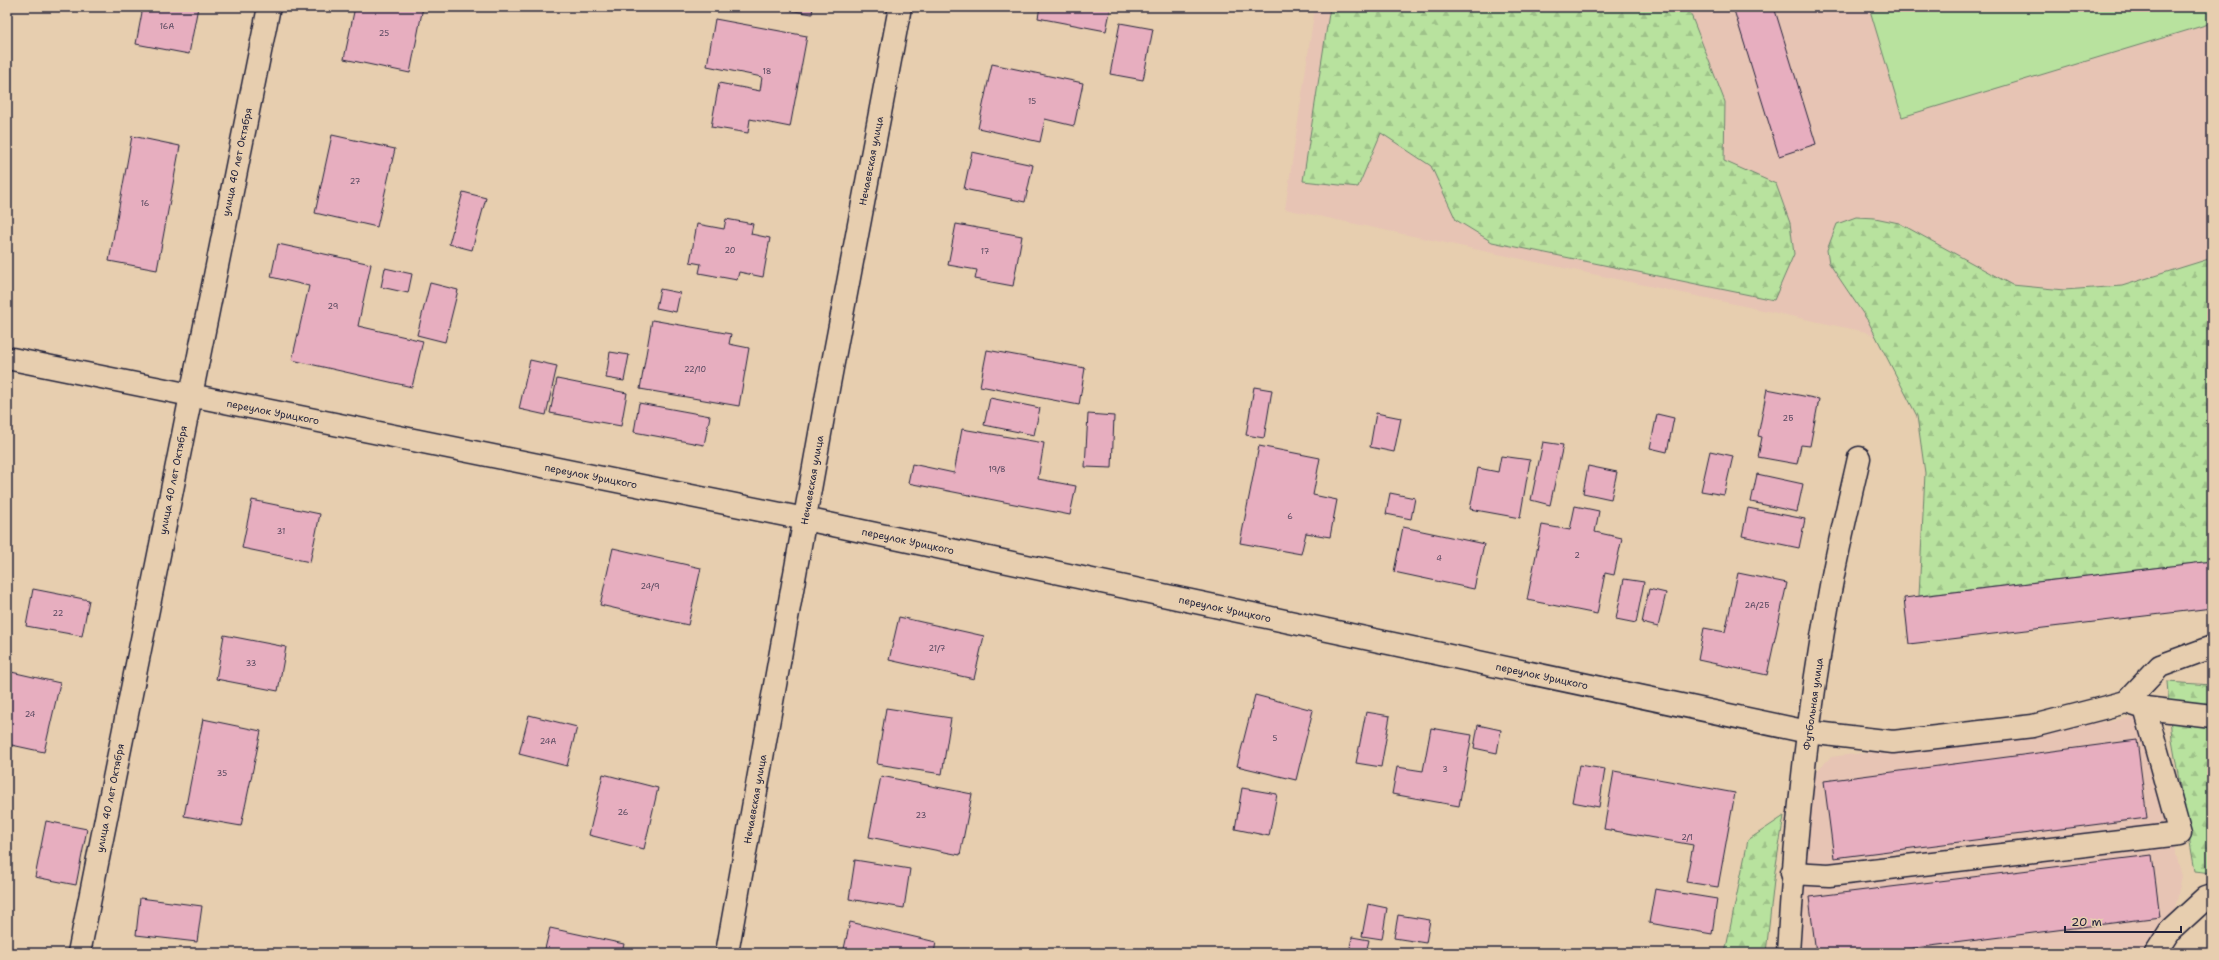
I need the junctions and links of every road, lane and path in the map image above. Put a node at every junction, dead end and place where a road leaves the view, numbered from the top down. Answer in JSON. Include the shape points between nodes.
{"nodes":[{"id":1,"x":269,"y":7,"type":"edge"},
{"id":2,"x":900,"y":7,"type":"edge"},
{"id":3,"x":7,"y":358,"type":"edge"},
{"id":4,"x":190,"y":395,"type":"junction"},
{"id":5,"x":1859,"y":458,"type":"dead end"},
{"id":6,"x":805,"y":519,"type":"junction"},
{"id":7,"x":2212,"y":647,"type":"edge"},
{"id":8,"x":2136,"y":705,"type":"junction"},
{"id":9,"x":2212,"y":716,"type":"edge"},
{"id":10,"x":1808,"y":732,"type":"junction"},
{"id":11,"x":1792,"y":874,"type":"junction"},
{"id":12,"x":2212,"y":896,"type":"edge"},
{"id":13,"x":79,"y":953,"type":"edge"},
{"id":14,"x":727,"y":953,"type":"edge"},
{"id":15,"x":1788,"y":953,"type":"edge"},
{"id":16,"x":2156,"y":953,"type":"edge"}],
"edges":[{"from":1,"to":4,"type":"street","name":"улица 40 лет Октября"},
{"from":2,"to":6,"type":"street","name":"Нечаевская улица"},
{"from":3,"to":4,"type":"street","name":"переулок Урицкого"},
{"from":4,"to":6,"type":"street","name":"переулок Урицкого"},
{"from":4,"to":13,"type":"street","name":"улица 40 лет Октября"},
{"from":5,"to":10,"type":"street","name":"Футбольная улица","via":[[1830,591]]},
{"from":6,"to":10,"type":"street","name":"переулок Урицкого"},
{"from":6,"to":14,"type":"street","name":"Нечаевская улица"},
{"from":7,"to":8,"type":"street","via":[[2160,666]]},
{"from":8,"to":9,"type":"street"},
{"from":8,"to":10,"type":"street","name":"переулок Урицкого","via":[[2033,726],[1893,742]]},
{"from":8,"to":11,"type":"street","via":[[2180,834],[1829,875]]},
{"from":10,"to":11,"type":"street","name":"Футбольная улица"},
{"from":11,"to":15,"type":"street","name":"Футбольная улица"},
{"from":12,"to":16,"type":"street","via":[[2206,898],[2170,931]]}]}
